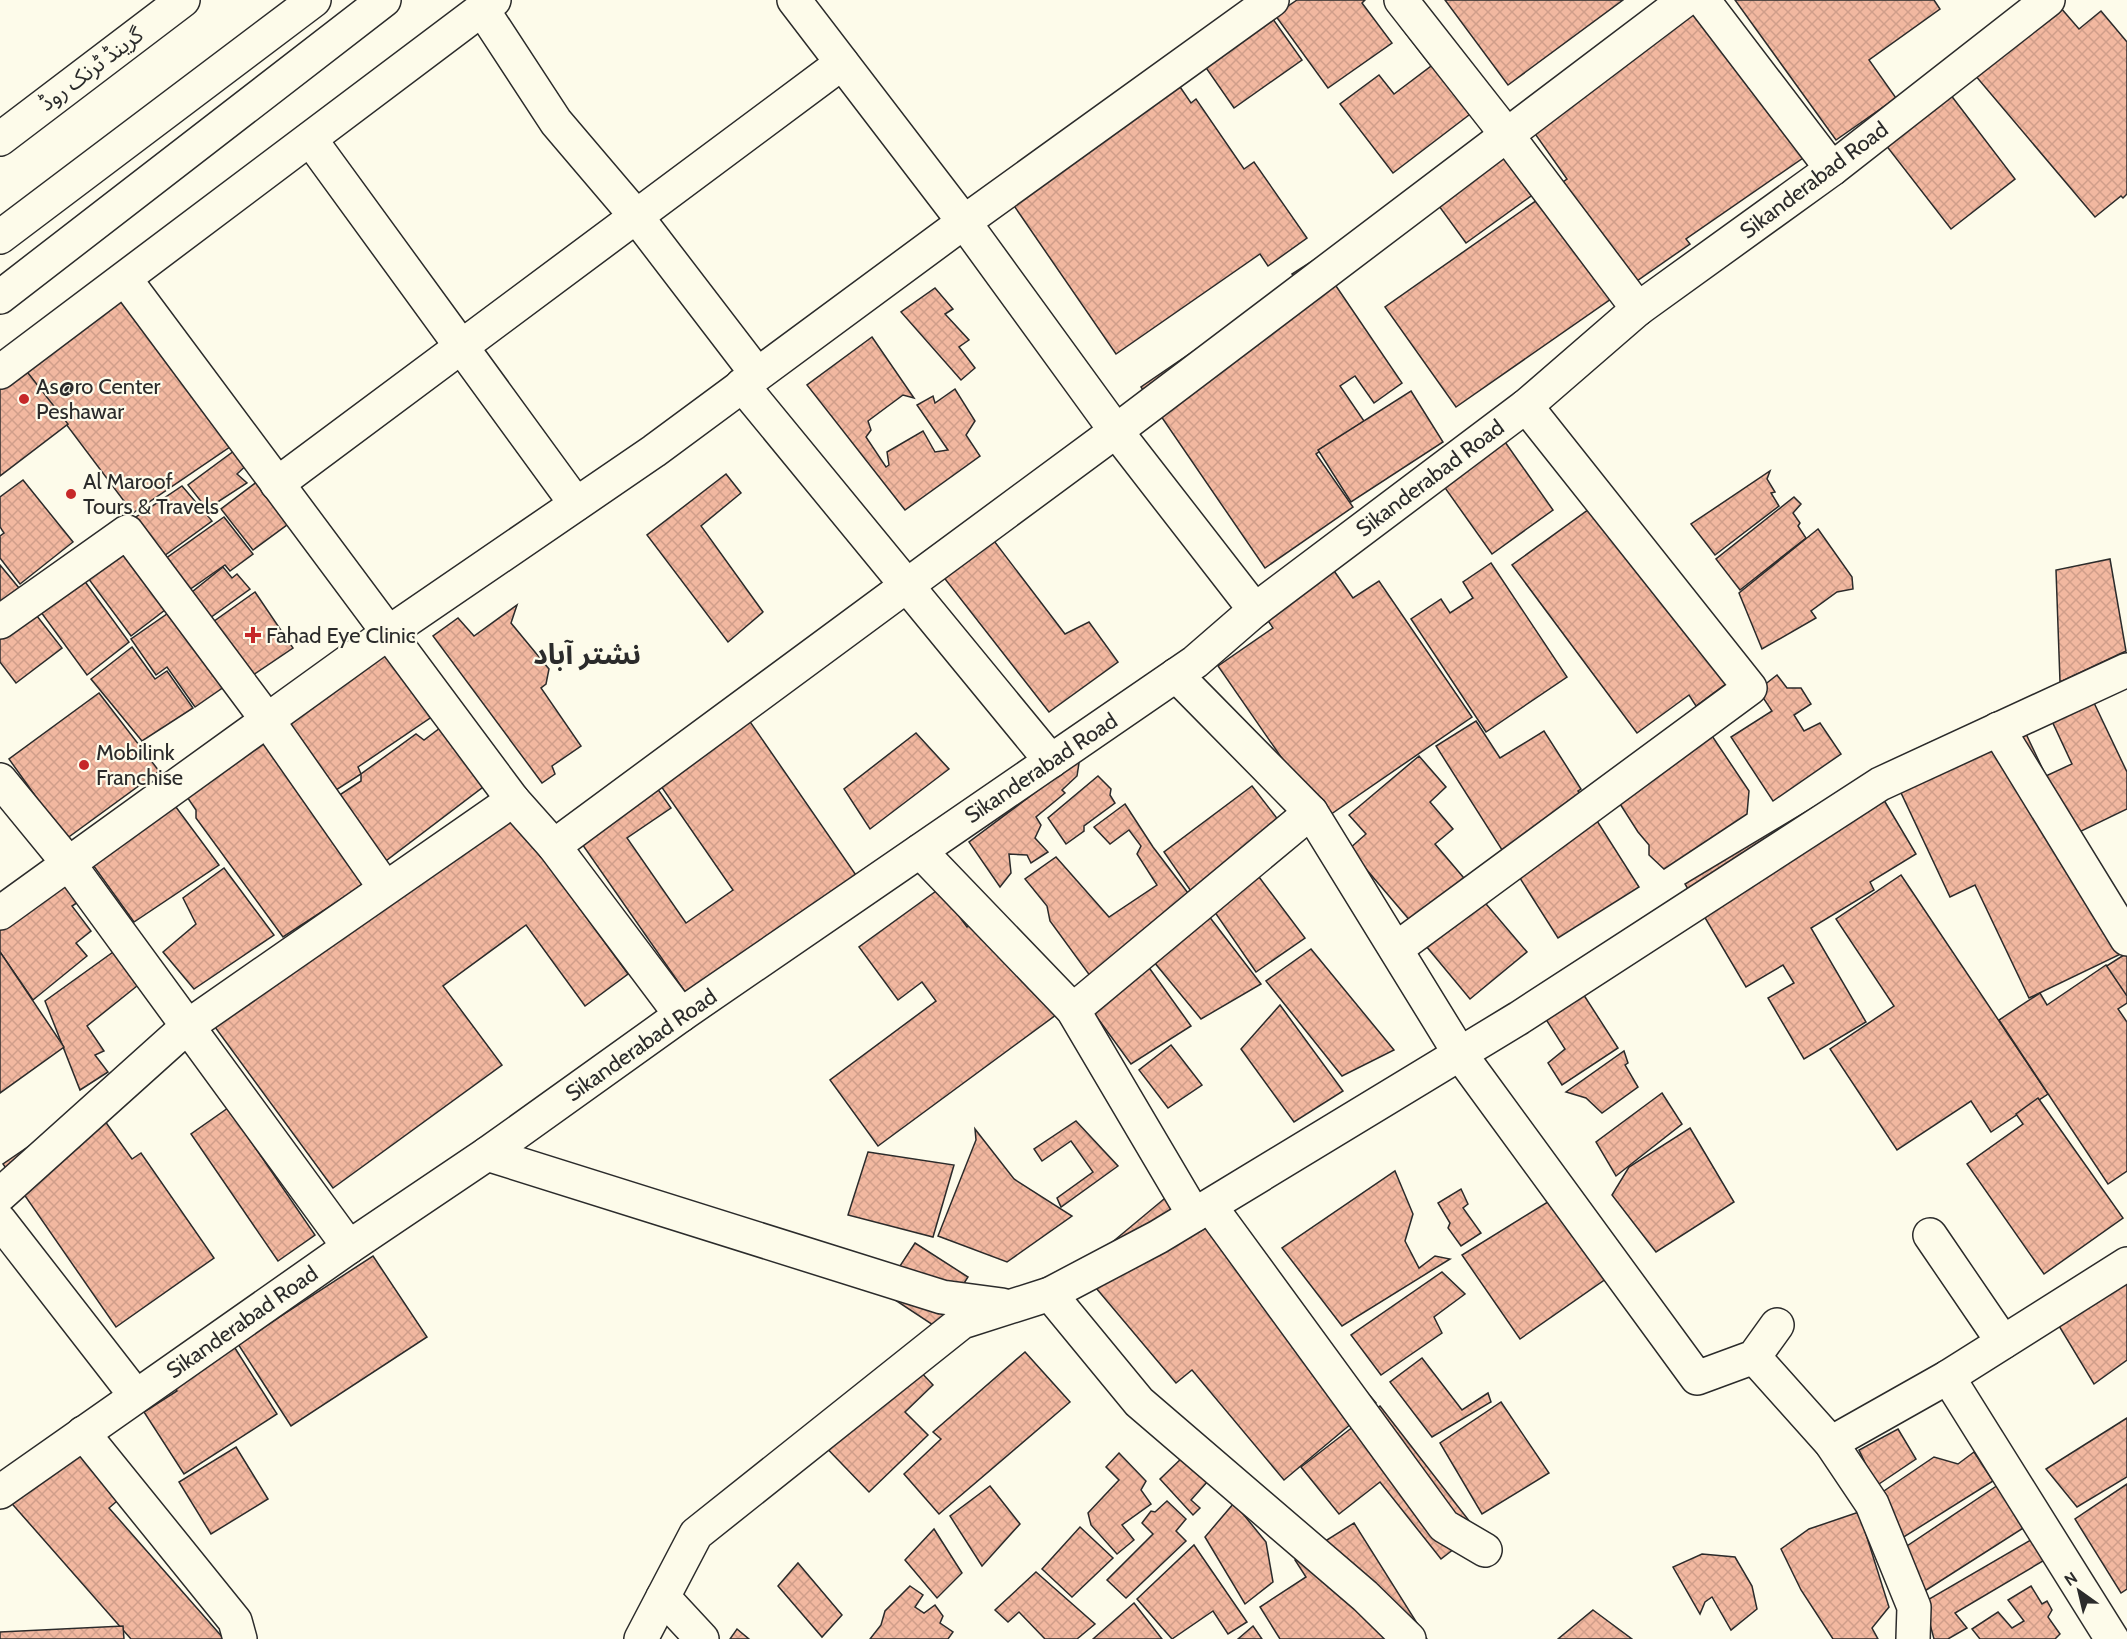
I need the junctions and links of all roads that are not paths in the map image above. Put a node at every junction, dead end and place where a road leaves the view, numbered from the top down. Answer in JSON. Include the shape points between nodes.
{"nodes":[{"id":1,"x":183,"y":0,"type":"edge"},
{"id":2,"x":314,"y":0,"type":"edge"},
{"id":3,"x":384,"y":0,"type":"edge"},
{"id":4,"x":794,"y":0,"type":"edge"},
{"id":5,"x":1272,"y":0,"type":"edge"},
{"id":6,"x":1401,"y":0,"type":"edge"},
{"id":7,"x":1685,"y":0,"type":"edge"},
{"id":8,"x":1703,"y":0,"type":"edge"},
{"id":9,"x":2043,"y":1,"type":"edge"},
{"id":10,"x":488,"y":4,"type":"edge"},
{"id":11,"x":842,"y":63,"type":"junction"},
{"id":12,"x":1507,"y":135,"type":"junction"},
{"id":13,"x":0,"y":139,"type":"edge"},
{"id":14,"x":310,"y":139,"type":"junction"},
{"id":15,"x":1832,"y":169,"type":"junction"},
{"id":16,"x":636,"y":216,"type":"junction"},
{"id":17,"x":964,"y":222,"type":"junction"},
{"id":18,"x":0,"y":237,"type":"edge"},
{"id":19,"x":124,"y":279,"type":"junction"},
{"id":20,"x":0,"y":297,"type":"edge"},
{"id":21,"x":1638,"y":309,"type":"junction"},
{"id":22,"x":461,"y":347,"type":"junction"},
{"id":23,"x":0,"y":372,"type":"edge"},
{"id":24,"x":750,"y":380,"type":"junction"},
{"id":25,"x":1527,"y":406,"type":"junction"},
{"id":26,"x":1116,"y":431,"type":"junction"},
{"id":27,"x":277,"y":484,"type":"junction"},
{"id":28,"x":576,"y":504,"type":"junction"},
{"id":29,"x":907,"y":585,"type":"junction"},
{"id":30,"x":1255,"y":610,"type":"junction"},
{"id":31,"x":0,"y":622,"type":"edge"},
{"id":32,"x":388,"y":633,"type":"junction"},
{"id":33,"x":2127,"y":670,"type":"edge"},
{"id":34,"x":1176,"y":675,"type":"junction"},
{"id":35,"x":268,"y":721,"type":"junction"},
{"id":36,"x":1998,"y":729,"type":"junction"},
{"id":37,"x":1051,"y":761,"type":"junction"},
{"id":38,"x":0,"y":780,"type":"edge"},
{"id":39,"x":513,"y":800,"type":"junction"},
{"id":40,"x":1311,"y":812,"type":"junction"},
{"id":41,"x":554,"y":846,"type":"junction"},
{"id":42,"x":920,"y":851,"type":"junction"},
{"id":43,"x":69,"y":864,"type":"junction"},
{"id":44,"x":385,"y":888,"type":"junction"},
{"id":45,"x":0,"y":913,"type":"edge"},
{"id":46,"x":2127,"y":939,"type":"edge"},
{"id":47,"x":1396,"y":949,"type":"junction"},
{"id":48,"x":1073,"y":1010,"type":"junction"},
{"id":49,"x":681,"y":1015,"type":"junction"},
{"id":50,"x":188,"y":1026,"type":"junction"},
{"id":51,"x":1460,"y":1054,"type":"junction"},
{"id":52,"x":487,"y":1154,"type":"junction"},
{"id":53,"x":0,"y":1195,"type":"edge"},
{"id":54,"x":1202,"y":1211,"type":"junction"},
{"id":55,"x":0,"y":1221,"type":"edge"},
{"id":56,"x":1930,"y":1235,"type":"dead end"},
{"id":57,"x":350,"y":1247,"type":"junction"},
{"id":58,"x":2127,"y":1264,"type":"edge"},
{"id":59,"x":1050,"y":1294,"type":"junction"},
{"id":60,"x":1006,"y":1306,"type":"junction"},
{"id":61,"x":1777,"y":1325,"type":"dead end"},
{"id":62,"x":2003,"y":1342,"type":"junction"},
{"id":63,"x":1754,"y":1357,"type":"junction"},
{"id":64,"x":1948,"y":1377,"type":"junction"},
{"id":65,"x":136,"y":1396,"type":"junction"},
{"id":66,"x":84,"y":1433,"type":"junction"},
{"id":67,"x":1832,"y":1443,"type":"junction"},
{"id":68,"x":0,"y":1492,"type":"edge"},
{"id":69,"x":1485,"y":1550,"type":"dead end"},
{"id":70,"x":663,"y":1597,"type":"junction"},
{"id":71,"x":240,"y":1639,"type":"edge"},
{"id":72,"x":641,"y":1639,"type":"edge"},
{"id":73,"x":702,"y":1639,"type":"edge"},
{"id":74,"x":1409,"y":1639,"type":"edge"},
{"id":75,"x":1913,"y":1639,"type":"edge"},
{"id":76,"x":2112,"y":1639,"type":"edge"}],
"edges":[{"from":1,"to":13,"type":"main road","name":"گرینڈ ٹرنک روڈ"},
{"from":2,"to":18,"type":"main road"},
{"from":3,"to":20,"type":"main road"},
{"from":4,"to":11,"type":"main road"},
{"from":5,"to":17,"type":"main road"},
{"from":6,"to":12,"type":"main road"},
{"from":7,"to":12,"type":"main road"},
{"from":8,"to":15,"type":"main road"},
{"from":9,"to":15,"type":"main road","name":"Sikanderabad Road"},
{"from":10,"to":14,"type":"main road"},
{"from":10,"to":16,"type":"main road","via":[[556,122]]},
{"from":11,"to":16,"type":"main road"},
{"from":11,"to":17,"type":"main road"},
{"from":12,"to":21,"type":"main road"},
{"from":12,"to":26,"type":"main road"},
{"from":14,"to":19,"type":"main road"},
{"from":14,"to":22,"type":"main road"},
{"from":15,"to":21,"type":"main road","name":"Sikanderabad Road"},
{"from":16,"to":22,"type":"main road"},
{"from":16,"to":24,"type":"main road"},
{"from":17,"to":24,"type":"main road"},
{"from":17,"to":26,"type":"main road"},
{"from":19,"to":23,"type":"main road"},
{"from":19,"to":27,"type":"main road"},
{"from":21,"to":25,"type":"main road","name":"Sikanderabad Road"},
{"from":22,"to":27,"type":"main road"},
{"from":22,"to":28,"type":"main road"},
{"from":24,"to":28,"type":"main road"},
{"from":24,"to":29,"type":"main road"},
{"from":25,"to":30,"type":"main road","name":"Sikanderabad Road"},
{"from":25,"to":47,"type":"main road","via":[[1750,687]]},
{"from":26,"to":29,"type":"main road"},
{"from":26,"to":30,"type":"main road"},
{"from":27,"to":32,"type":"main road"},
{"from":28,"to":32,"type":"main road"},
{"from":29,"to":37,"type":"main road"},
{"from":29,"to":41,"type":"main road"},
{"from":30,"to":34,"type":"main road","name":"Sikanderabad Road"},
{"from":31,"to":35,"type":"main road","via":[[127,532]]},
{"from":32,"to":35,"type":"main road"},
{"from":32,"to":39,"type":"main road"},
{"from":33,"to":36,"type":"main road"},
{"from":34,"to":37,"type":"main road","name":"Sikanderabad Road"},
{"from":34,"to":40,"type":"main road"},
{"from":35,"to":43,"type":"main road"},
{"from":35,"to":44,"type":"main road"},
{"from":36,"to":46,"type":"main road"},
{"from":36,"to":51,"type":"main road","via":[[1880,784]]},
{"from":37,"to":42,"type":"main road","name":"Sikanderabad Road"},
{"from":38,"to":43,"type":"main road"},
{"from":39,"to":41,"type":"main road"},
{"from":39,"to":44,"type":"main road"},
{"from":40,"to":47,"type":"main road"},
{"from":40,"to":48,"type":"main road"},
{"from":41,"to":49,"type":"main road"},
{"from":42,"to":48,"type":"main road"},
{"from":42,"to":49,"type":"main road","name":"Sikanderabad Road"},
{"from":43,"to":45,"type":"main road"},
{"from":43,"to":50,"type":"main road"},
{"from":44,"to":50,"type":"main road"},
{"from":47,"to":51,"type":"main road"},
{"from":48,"to":54,"type":"main road"},
{"from":49,"to":52,"type":"main road","name":"Sikanderabad Road"},
{"from":50,"to":53,"type":"main road"},
{"from":50,"to":57,"type":"main road"},
{"from":51,"to":54,"type":"main road"},
{"from":51,"to":63,"type":"main road","via":[[1697,1378]]},
{"from":52,"to":57,"type":"main road","name":"Sikanderabad Road"},
{"from":52,"to":60,"type":"main road","via":[[942,1297]]},
{"from":54,"to":59,"type":"main road"},
{"from":54,"to":69,"type":"main road","via":[[1444,1526]]},
{"from":55,"to":65,"type":"main road"},
{"from":56,"to":62,"type":"main road"},
{"from":57,"to":65,"type":"main road","name":"Sikanderabad Road"},
{"from":58,"to":62,"type":"main road"},
{"from":59,"to":60,"type":"main road"},
{"from":59,"to":74,"type":"main road","via":[[1139,1402],[1365,1596]]},
{"from":60,"to":70,"type":"main road","via":[[962,1322],[696,1534]]},
{"from":61,"to":63,"type":"main road"},
{"from":62,"to":64,"type":"main road"},
{"from":63,"to":67,"type":"main road"},
{"from":64,"to":67,"type":"main road"},
{"from":64,"to":76,"type":"main road"},
{"from":65,"to":66,"type":"main road","name":"Sikanderabad Road"},
{"from":66,"to":68,"type":"main road","name":"Sikanderabad Road"},
{"from":66,"to":71,"type":"main road","via":[[235,1620]]},
{"from":67,"to":75,"type":"main road","via":[[1872,1504],[1914,1607]]},
{"from":70,"to":72,"type":"main road"},
{"from":70,"to":73,"type":"main road"}]}
